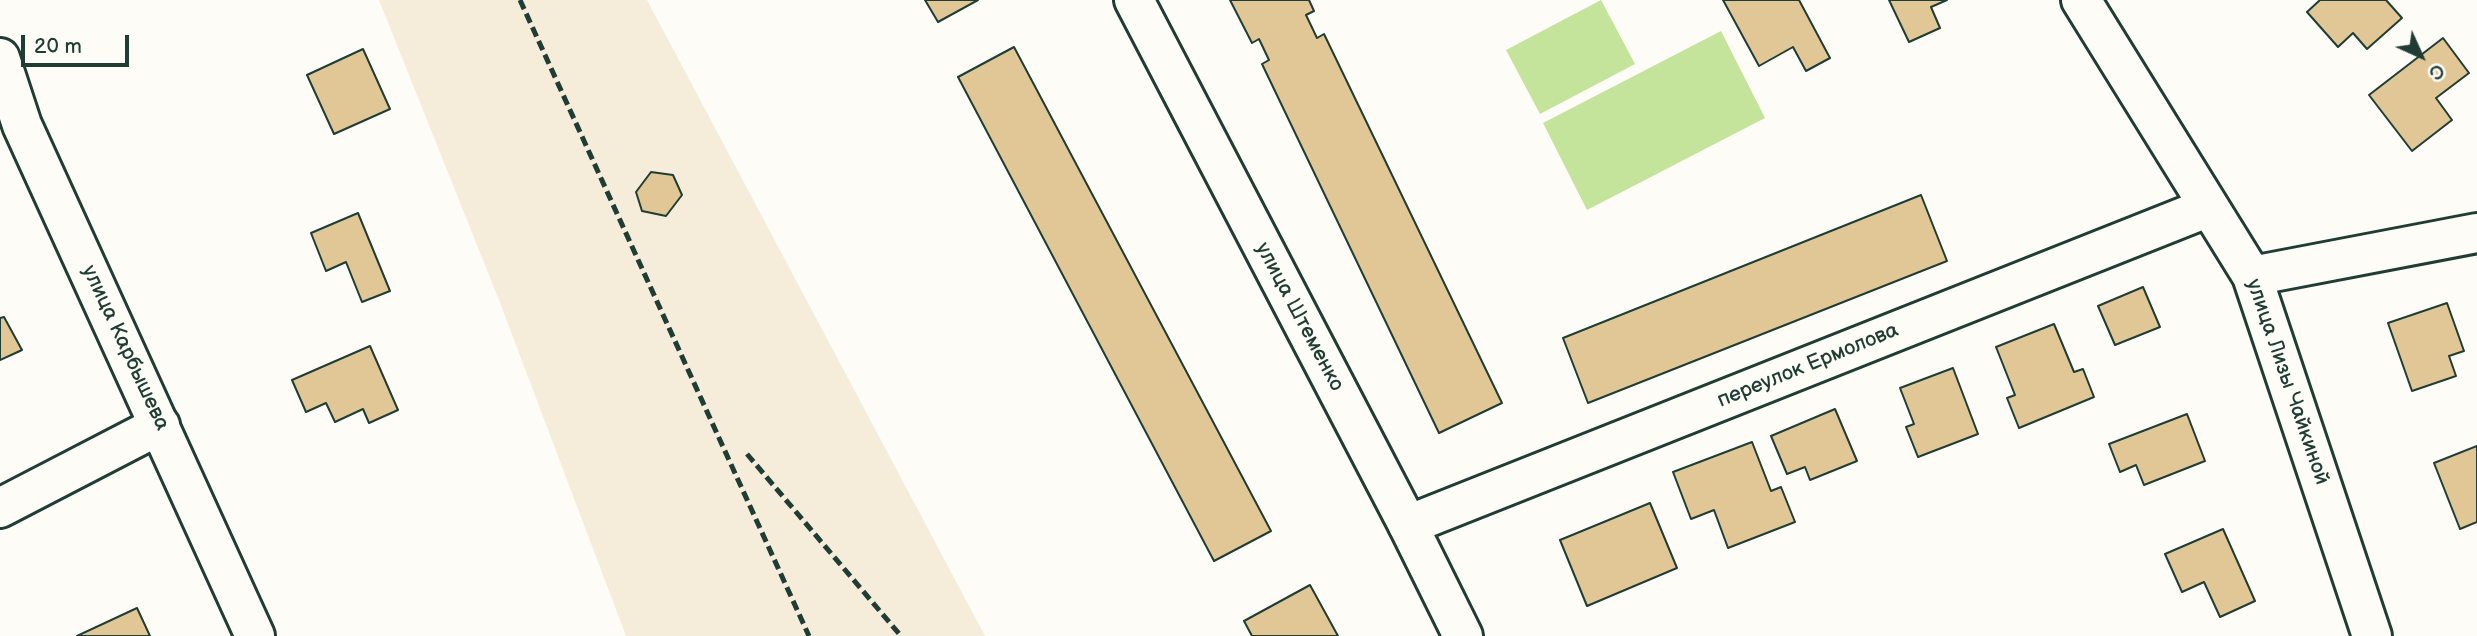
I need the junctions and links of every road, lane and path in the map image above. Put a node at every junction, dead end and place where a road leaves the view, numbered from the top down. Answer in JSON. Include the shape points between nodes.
{"nodes":[{"id":1,"x":1134,"y":0,"type":"edge"},
{"id":2,"x":2081,"y":0,"type":"edge"},
{"id":3,"x":0,"y":58,"type":"edge"},
{"id":4,"x":2209,"y":207,"type":"junction"},
{"id":5,"x":2477,"y":233,"type":"edge"},
{"id":6,"x":2252,"y":276,"type":"junction"},
{"id":7,"x":160,"y":425,"type":"junction"},
{"id":8,"x":0,"y":508,"type":"edge"},
{"id":9,"x":1408,"y":524,"type":"junction"},
{"id":10,"x":256,"y":636,"type":"edge"},
{"id":11,"x":1463,"y":636,"type":"edge"},
{"id":12,"x":2372,"y":636,"type":"edge"}],
"edges":[{"from":1,"to":9,"type":"street","name":"улица Штеменко"},
{"from":2,"to":4,"type":"street","name":"улица Лизы Чайкиной"},
{"from":3,"to":7,"type":"street","name":"улица Карбышева","via":[[22,124]]},
{"from":4,"to":6,"type":"street","name":"улица Лизы Чайкиной"},
{"from":4,"to":9,"type":"street","name":"переулок Ермолова"},
{"from":5,"to":6,"type":"street"},
{"from":6,"to":12,"type":"street","name":"улица Лизы Чайкиной"},
{"from":7,"to":8,"type":"street"},
{"from":7,"to":10,"type":"street","name":"улица Карбышева"},
{"from":9,"to":11,"type":"street","name":"улица Штеменко"}]}
